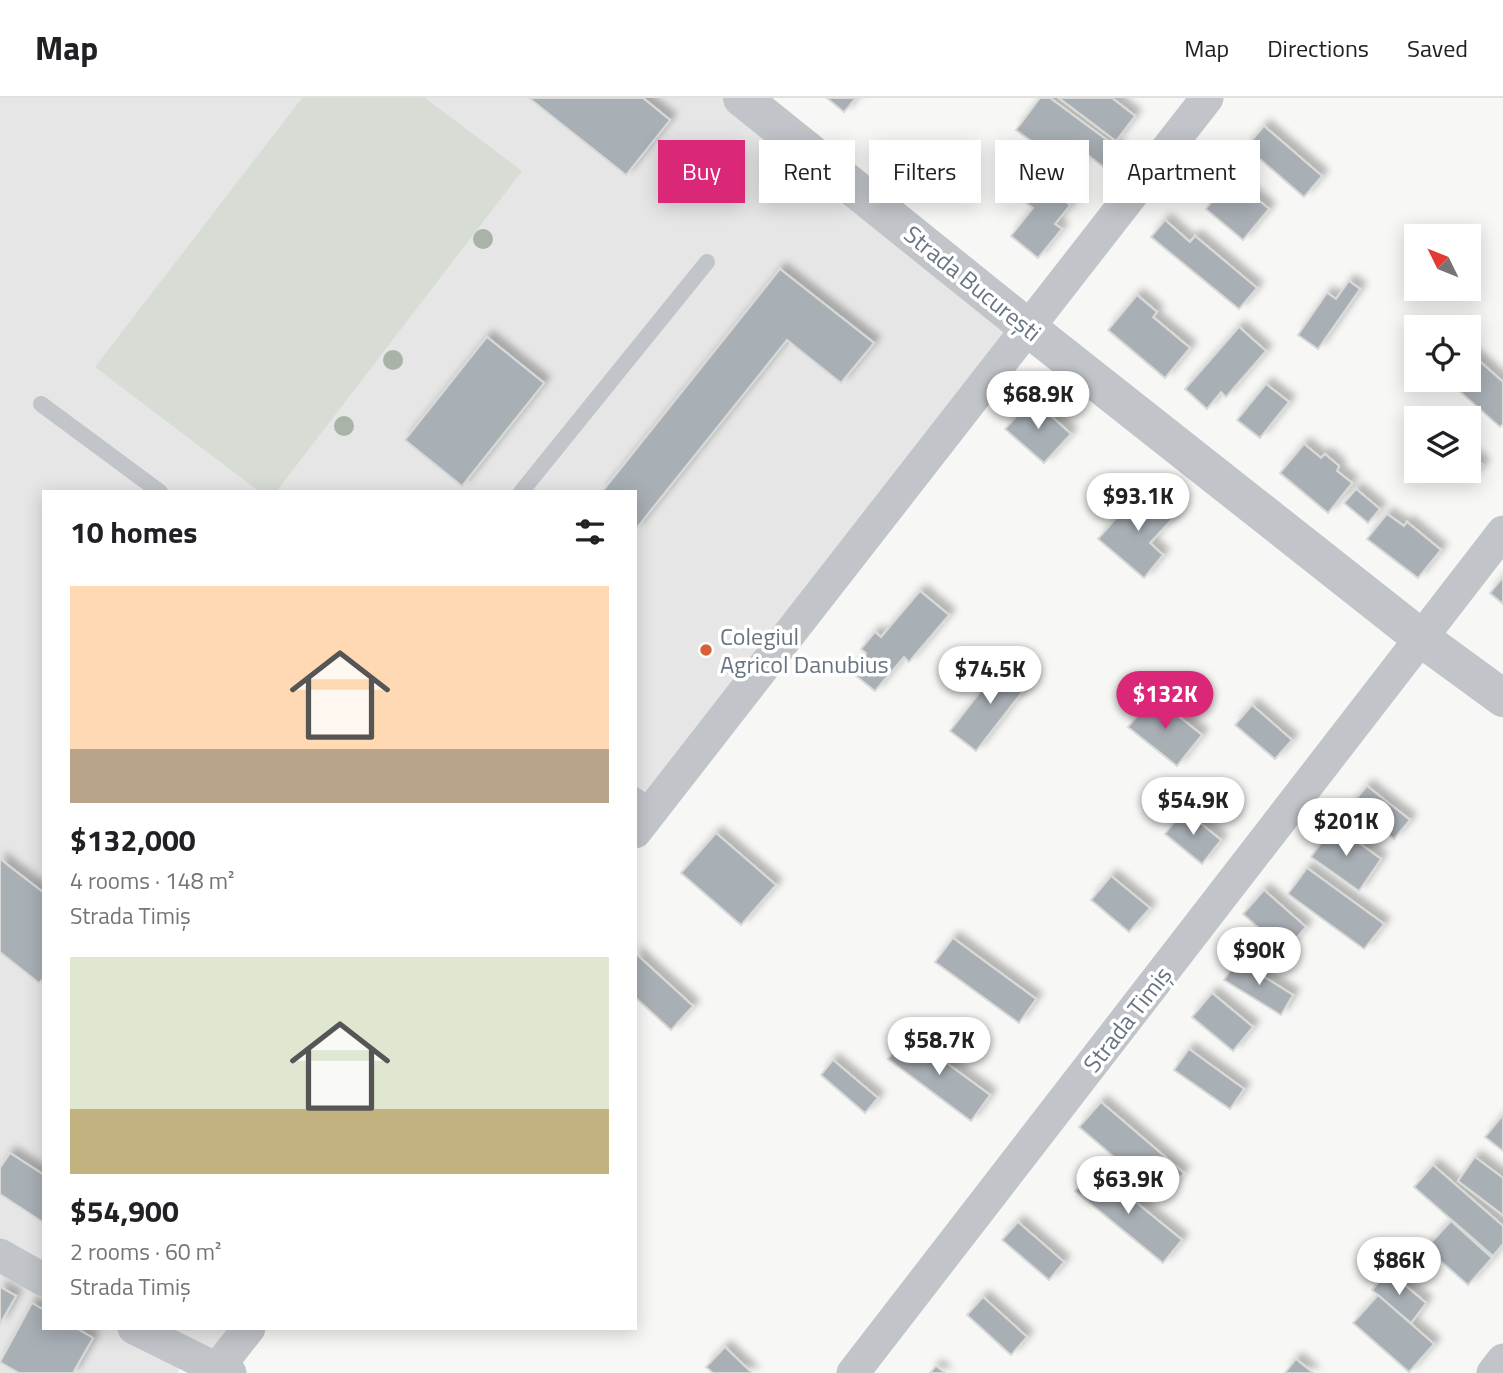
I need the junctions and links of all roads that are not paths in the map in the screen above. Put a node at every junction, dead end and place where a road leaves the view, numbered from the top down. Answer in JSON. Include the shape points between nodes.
{"nodes":[{"id":1,"x":742,"y":98,"type":"edge"},
{"id":2,"x":1207,"y":98,"type":"edge"},
{"id":3,"x":707,"y":262,"type":"dead end"},
{"id":4,"x":1027,"y":327,"type":"junction"},
{"id":5,"x":41,"y":404,"type":"dead end"},
{"id":6,"x":157,"y":490,"type":"edge"},
{"id":7,"x":523,"y":490,"type":"edge"},
{"id":8,"x":1503,"y":532,"type":"edge"},
{"id":9,"x":1421,"y":638,"type":"junction"},
{"id":10,"x":1503,"y":698,"type":"edge"},
{"id":11,"x":642,"y":812,"type":"edge"},
{"id":12,"x":0,"y":1255,"type":"edge"},
{"id":13,"x":42,"y":1279,"type":"edge"},
{"id":14,"x":138,"y":1330,"type":"edge"},
{"id":15,"x":248,"y":1330,"type":"edge"},
{"id":16,"x":1503,"y":1360,"type":"edge"},
{"id":17,"x":220,"y":1372,"type":"edge"},
{"id":18,"x":853,"y":1373,"type":"edge"},
{"id":19,"x":1493,"y":1373,"type":"edge"}],
"edges":[{"from":1,"to":4,"type":"street","name":"Strada București"},
{"from":2,"to":4,"type":"street"},
{"from":3,"to":7,"type":"lane"},
{"from":4,"to":9,"type":"street","name":"Strada București"},
{"from":4,"to":11,"type":"street"},
{"from":5,"to":6,"type":"lane"},
{"from":8,"to":9,"type":"street","name":"Strada Timiș"},
{"from":9,"to":10,"type":"street","name":"Strada București"},
{"from":9,"to":18,"type":"street","name":"Strada Timiș"},
{"from":12,"to":13,"type":"street"},
{"from":14,"to":17,"type":"street"},
{"from":15,"to":17,"type":"street"},
{"from":16,"to":19,"type":"street"}]}
